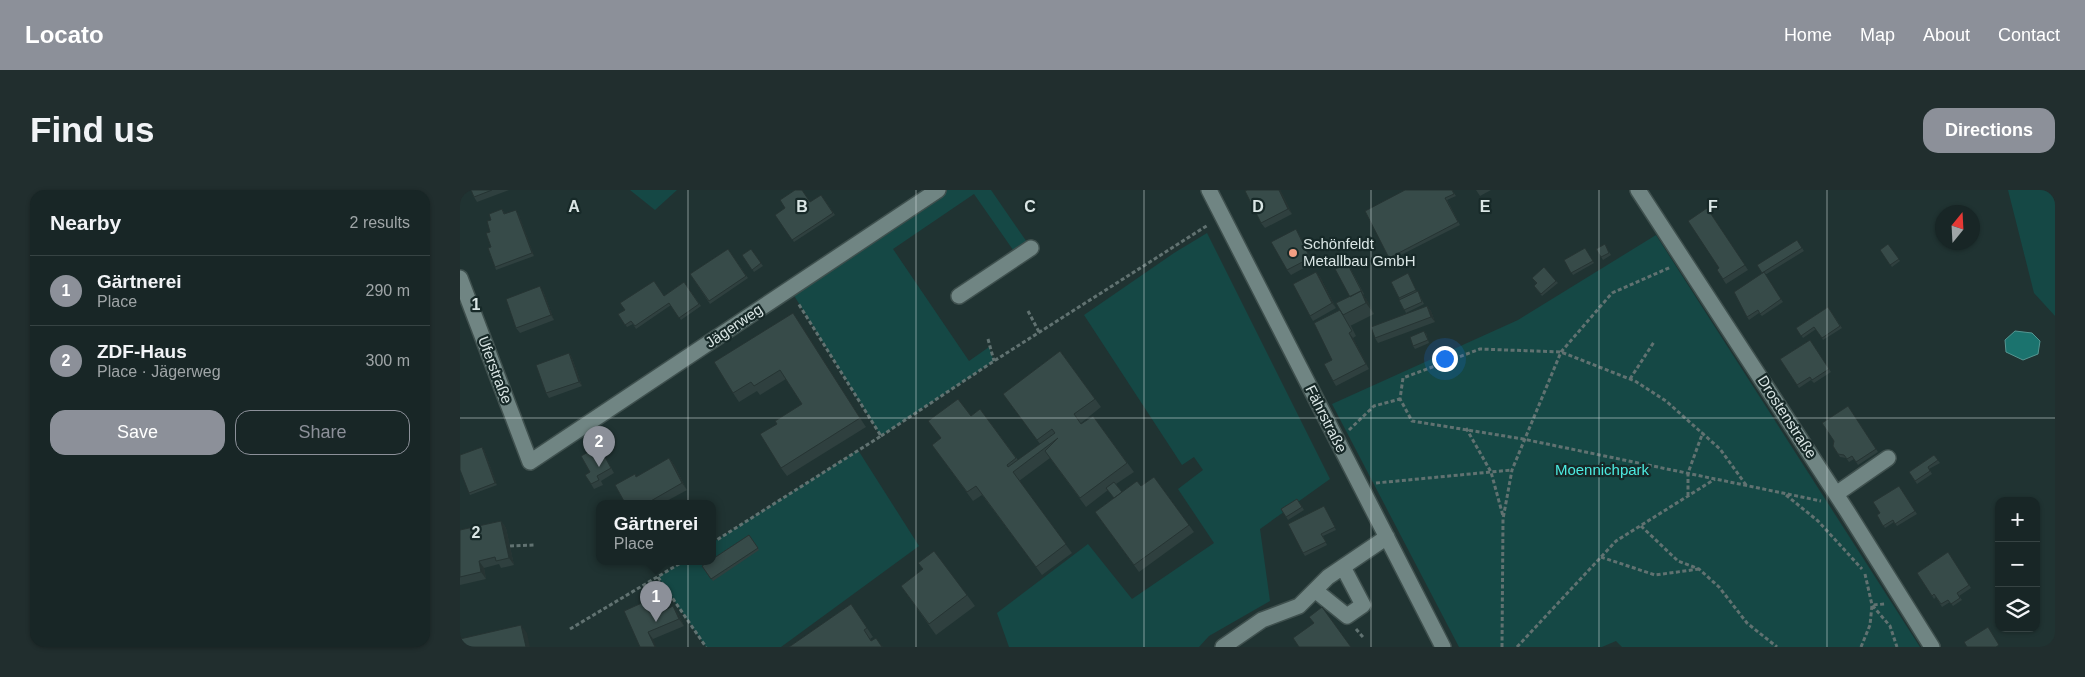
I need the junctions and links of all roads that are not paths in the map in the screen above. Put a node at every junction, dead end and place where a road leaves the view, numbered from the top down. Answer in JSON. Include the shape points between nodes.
{"nodes":[{"id":1,"x":938,"y":190,"type":"edge"},
{"id":2,"x":1209,"y":190,"type":"edge"},
{"id":3,"x":1638,"y":190,"type":"edge"},
{"id":4,"x":1030,"y":248,"type":"dead end"},
{"id":5,"x":460,"y":278,"type":"edge"},
{"id":6,"x":959,"y":296,"type":"dead end"},
{"id":7,"x":1888,"y":458,"type":"dead end"},
{"id":8,"x":530,"y":462,"type":"joint"},
{"id":9,"x":1836,"y":494,"type":"junction"},
{"id":10,"x":1387,"y":538,"type":"junction"},
{"id":11,"x":1343,"y":567,"type":"junction"},
{"id":12,"x":1316,"y":591,"type":"junction"},
{"id":13,"x":1223,"y":647,"type":"edge"},
{"id":14,"x":1444,"y":647,"type":"edge"},
{"id":15,"x":1932,"y":647,"type":"edge"}],
"edges":[{"from":1,"to":8,"type":"street","name":"Jägerweg"},
{"from":2,"to":10,"type":"street","name":"Fährstraße"},
{"from":3,"to":9,"type":"street","name":"Drostenstraße"},
{"from":4,"to":6,"type":"street"},
{"from":5,"to":8,"type":"street","name":"Uferstraße"},
{"from":7,"to":9,"type":"street"},
{"from":9,"to":15,"type":"street","name":"Drostenstraße"},
{"from":10,"to":11,"type":"street"},
{"from":10,"to":14,"type":"street","name":"Fährstraße"},
{"from":11,"to":12,"type":"street"},
{"from":11,"to":12,"type":"street","via":[[1363,604],[1347,616]]},
{"from":12,"to":13,"type":"street","via":[[1299,606],[1262,620]]}]}
